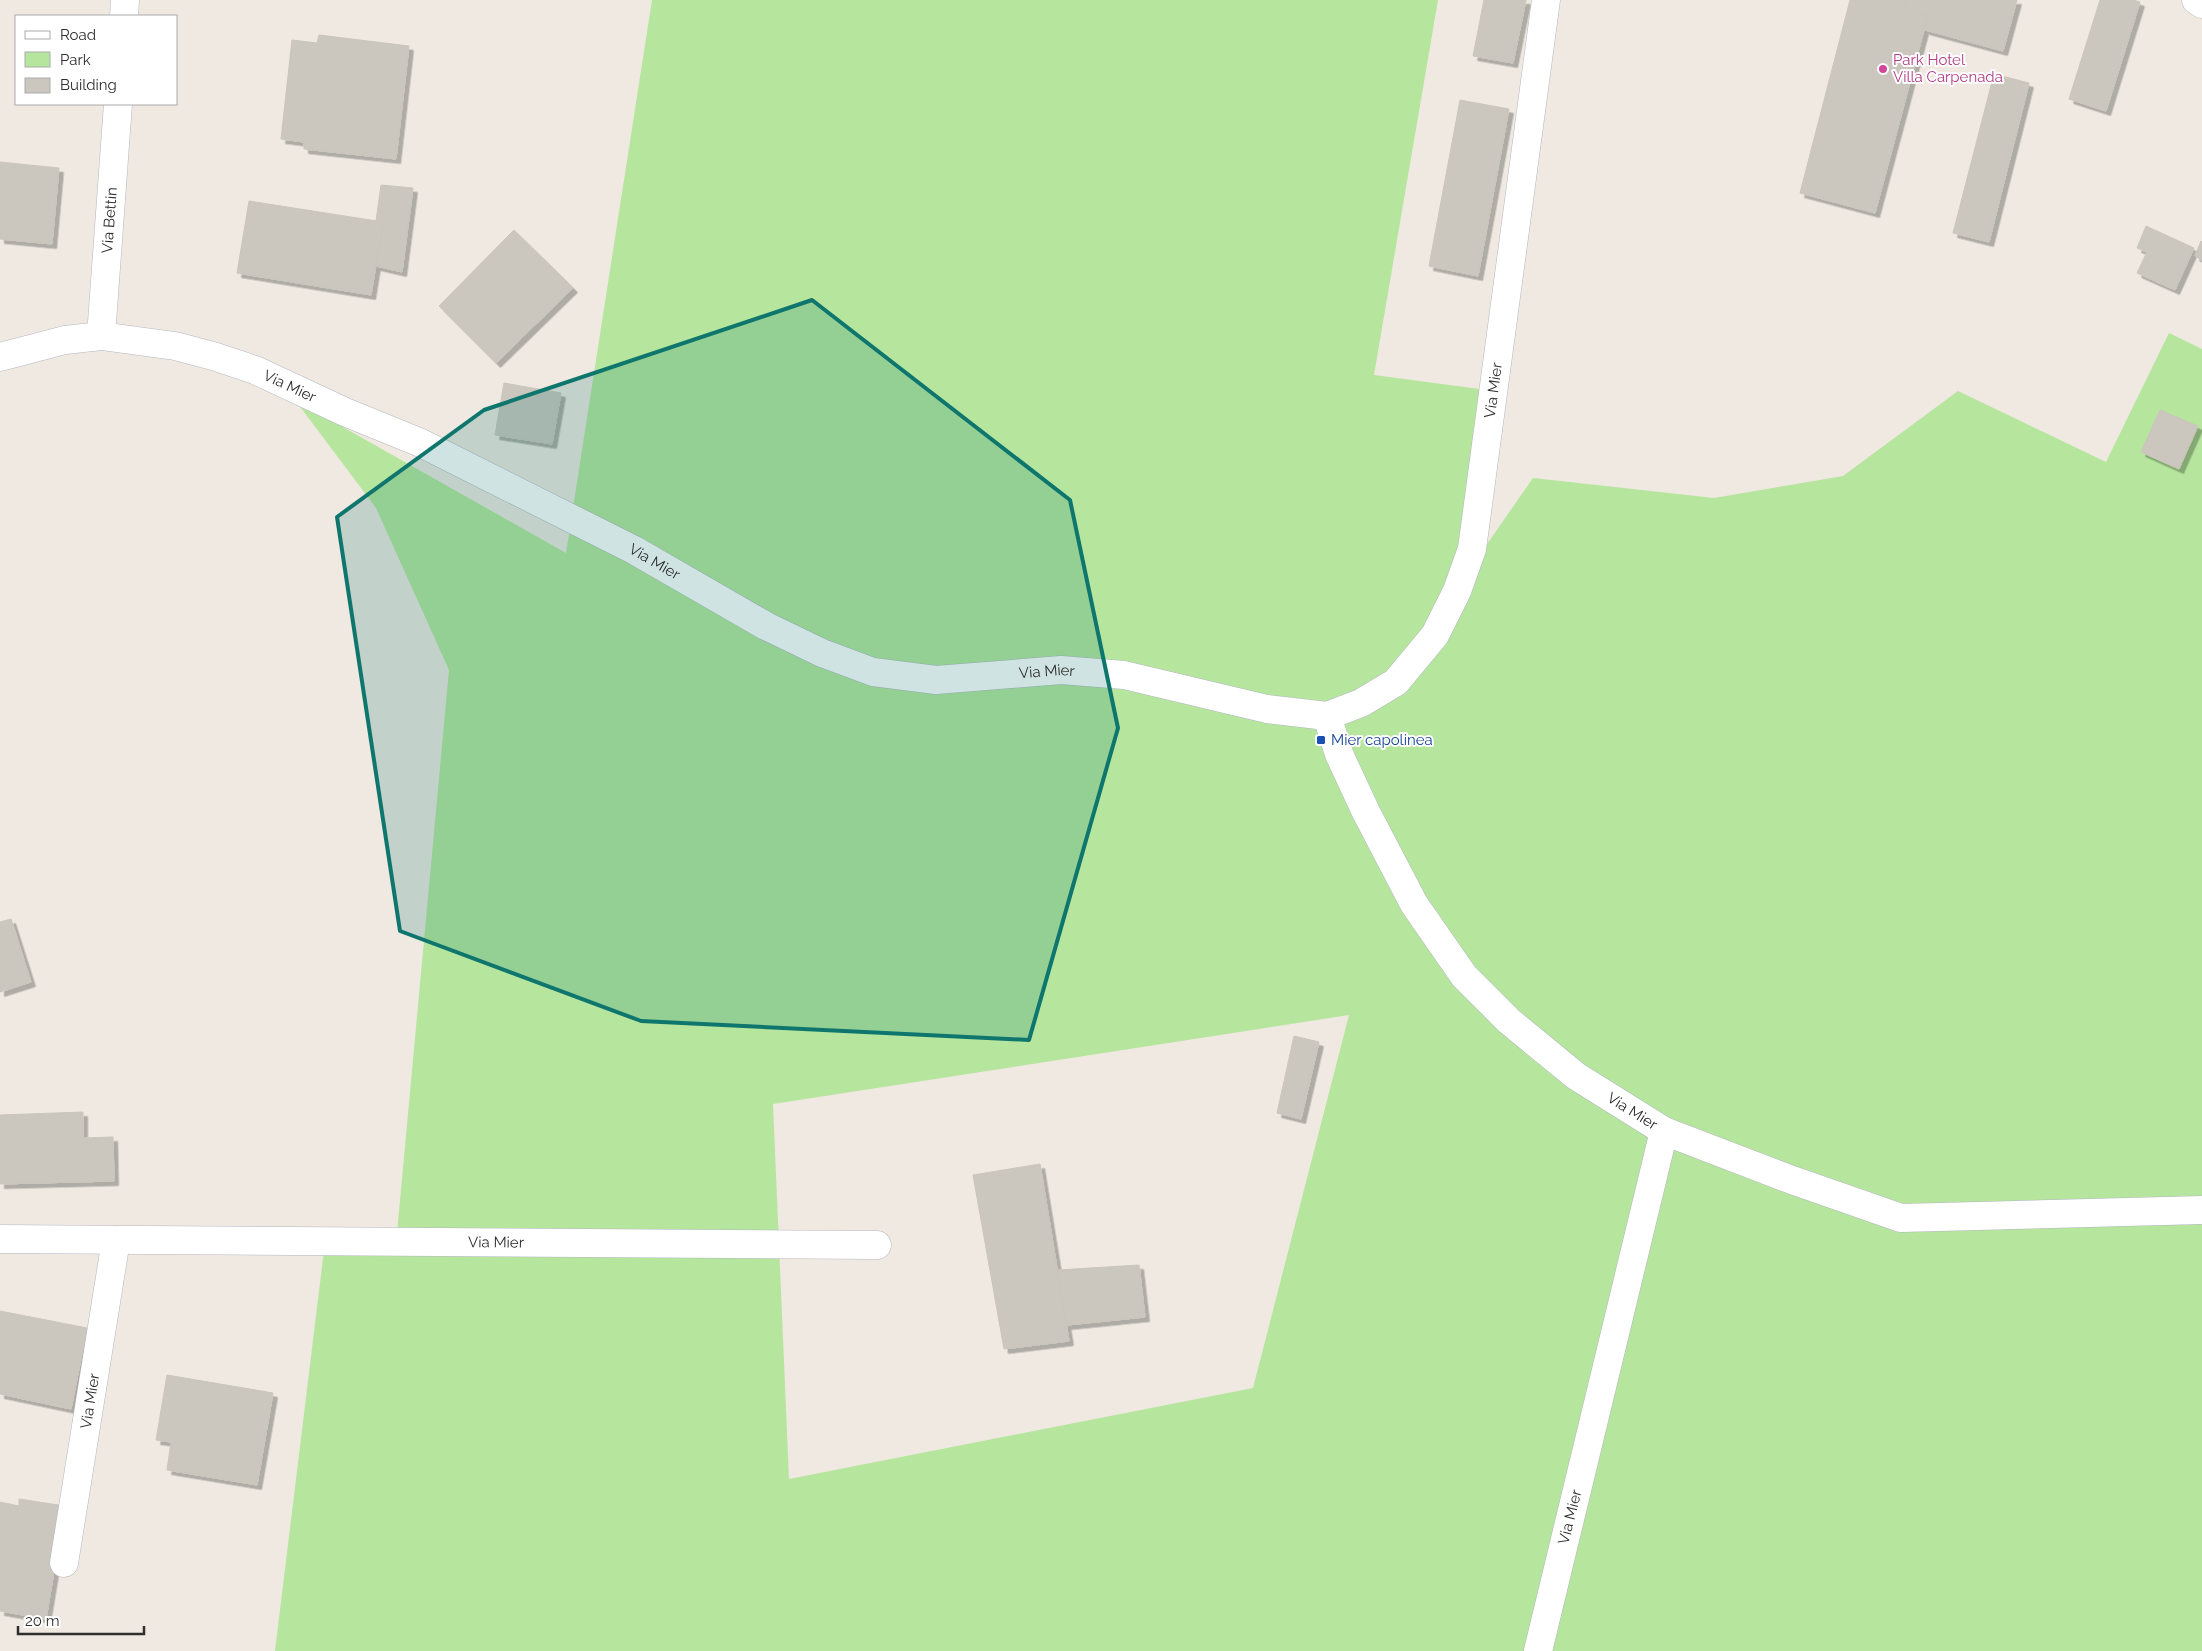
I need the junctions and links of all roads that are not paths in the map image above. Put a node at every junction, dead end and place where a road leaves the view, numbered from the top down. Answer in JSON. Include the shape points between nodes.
{"nodes":[{"id":1,"x":125,"y":0,"type":"edge"},
{"id":2,"x":1546,"y":0,"type":"edge"},
{"id":3,"x":2196,"y":0,"type":"edge"},
{"id":4,"x":2202,"y":4,"type":"edge"},
{"id":5,"x":124,"y":15,"type":"edge"},
{"id":6,"x":118,"y":105,"type":"edge"},
{"id":7,"x":100,"y":336,"type":"junction"},
{"id":8,"x":0,"y":357,"type":"edge"},
{"id":9,"x":1326,"y":716,"type":"junction"},
{"id":10,"x":1664,"y":1131,"type":"junction"},
{"id":11,"x":2202,"y":1210,"type":"edge"},
{"id":12,"x":0,"y":1240,"type":"edge"},
{"id":13,"x":116,"y":1240,"type":"junction"},
{"id":14,"x":877,"y":1245,"type":"dead end"},
{"id":15,"x":64,"y":1563,"type":"dead end"},
{"id":16,"x":1538,"y":1651,"type":"edge"}],
"edges":[{"from":1,"to":5,"type":"street"},
{"from":2,"to":9,"type":"street","name":"Via Mier","via":[[1472,549],[1457,591],[1435,635],[1396,682],[1362,703]]},
{"from":3,"to":4,"type":"street"},
{"from":6,"to":7,"type":"street","name":"Via Bettin"},
{"from":7,"to":8,"type":"street","name":"Via Mier","via":[[65,340]]},
{"from":7,"to":9,"type":"street","name":"Via Mier","via":[[175,346],[213,356],[290,385],[421,443],[626,546],[766,626],[822,653],[874,672],[936,680],[1061,670],[1124,675],[1267,709]]},
{"from":9,"to":10,"type":"street","name":"Via Mier","via":[[1338,754],[1414,904],[1464,976],[1508,1021],[1576,1076]]},
{"from":10,"to":11,"type":"street","via":[[1901,1218]]},
{"from":10,"to":16,"type":"street","name":"Via Mier"},
{"from":12,"to":13,"type":"street","name":"Via Mier"},
{"from":13,"to":14,"type":"street","name":"Via Mier"},
{"from":13,"to":15,"type":"street","name":"Via Mier"}]}
